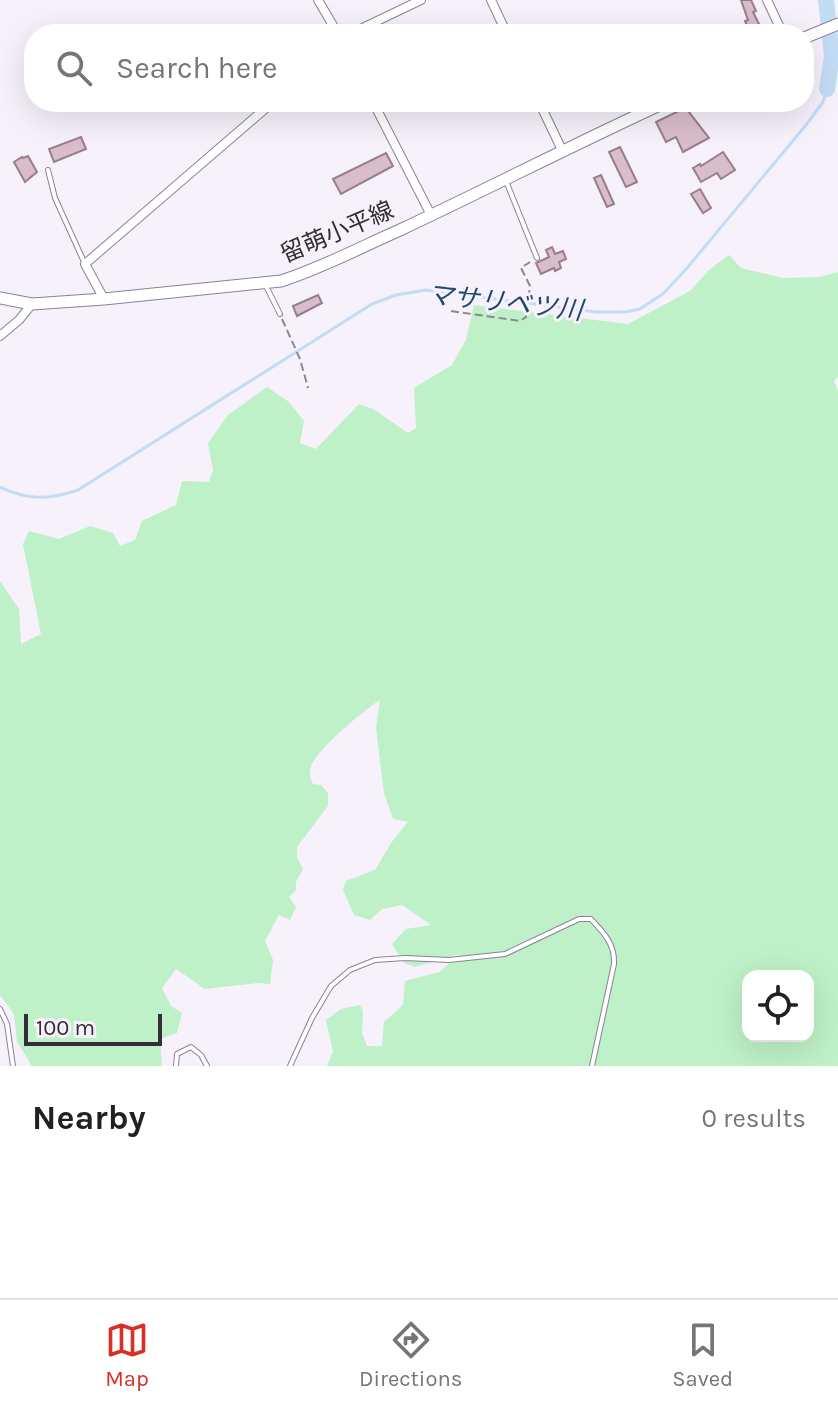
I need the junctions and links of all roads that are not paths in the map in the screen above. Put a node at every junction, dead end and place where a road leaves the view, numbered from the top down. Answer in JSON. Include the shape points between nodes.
{"nodes":[{"id":1,"x":318,"y":0,"type":"edge"},
{"id":2,"x":421,"y":0,"type":"edge"},
{"id":3,"x":491,"y":0,"type":"edge"},
{"id":4,"x":767,"y":0,"type":"edge"},
{"id":5,"x":332,"y":24,"type":"edge"},
{"id":6,"x":371,"y":24,"type":"edge"},
{"id":7,"x":502,"y":24,"type":"edge"},
{"id":8,"x":778,"y":24,"type":"edge"},
{"id":9,"x":838,"y":24,"type":"edge"},
{"id":10,"x":814,"y":34,"type":"edge"},
{"id":11,"x":261,"y":112,"type":"edge"},
{"id":12,"x":378,"y":112,"type":"edge"},
{"id":13,"x":544,"y":112,"type":"edge"},
{"id":14,"x":644,"y":112,"type":"edge"},
{"id":15,"x":562,"y":150,"type":"junction"},
{"id":16,"x":48,"y":170,"type":"dead end"},
{"id":17,"x":505,"y":179,"type":"junction"},
{"id":18,"x":431,"y":215,"type":"junction"},
{"id":19,"x":537,"y":258,"type":"road end"},
{"id":20,"x":85,"y":264,"type":"junction"},
{"id":21,"x":264,"y":282,"type":"junction"},
{"id":22,"x":0,"y":298,"type":"edge"},
{"id":23,"x":104,"y":299,"type":"junction"},
{"id":24,"x":32,"y":304,"type":"junction"},
{"id":25,"x":280,"y":314,"type":"road end"},
{"id":26,"x":0,"y":336,"type":"edge"},
{"id":27,"x":0,"y":1009,"type":"edge"},
{"id":28,"x":13,"y":1066,"type":"edge"},
{"id":29,"x":176,"y":1066,"type":"edge"},
{"id":30,"x":207,"y":1066,"type":"edge"},
{"id":31,"x":290,"y":1066,"type":"edge"},
{"id":32,"x":592,"y":1066,"type":"edge"}],
"edges":[{"from":1,"to":5,"type":"street"},
{"from":2,"to":6,"type":"street"},
{"from":3,"to":7,"type":"street"},
{"from":4,"to":8,"type":"street"},
{"from":9,"to":10,"type":"main road"},
{"from":11,"to":20,"type":"street"},
{"from":12,"to":18,"type":"street"},
{"from":13,"to":15,"type":"street"},
{"from":14,"to":15,"type":"main road","name":"留萌小平線"},
{"from":15,"to":17,"type":"main road","name":"留萌小平線"},
{"from":16,"to":20,"type":"lane"},
{"from":17,"to":18,"type":"main road","name":"留萌小平線"},
{"from":17,"to":19,"type":"lane"},
{"from":18,"to":21,"type":"main road","name":"留萌小平線","via":[[304,274]]},
{"from":20,"to":23,"type":"street"},
{"from":21,"to":23,"type":"main road","name":"留萌小平線"},
{"from":21,"to":25,"type":"lane"},
{"from":22,"to":24,"type":"main road","name":"留萌小平線"},
{"from":23,"to":24,"type":"main road","name":"留萌小平線"},
{"from":24,"to":26,"type":"street"},
{"from":27,"to":28,"type":"lane"},
{"from":29,"to":30,"type":"lane","via":[[177,1054],[191,1047]]},
{"from":31,"to":32,"type":"lane","via":[[331,986],[350,970],[375,960],[505,954],[579,919],[591,919],[605,933],[614,955]]}]}
